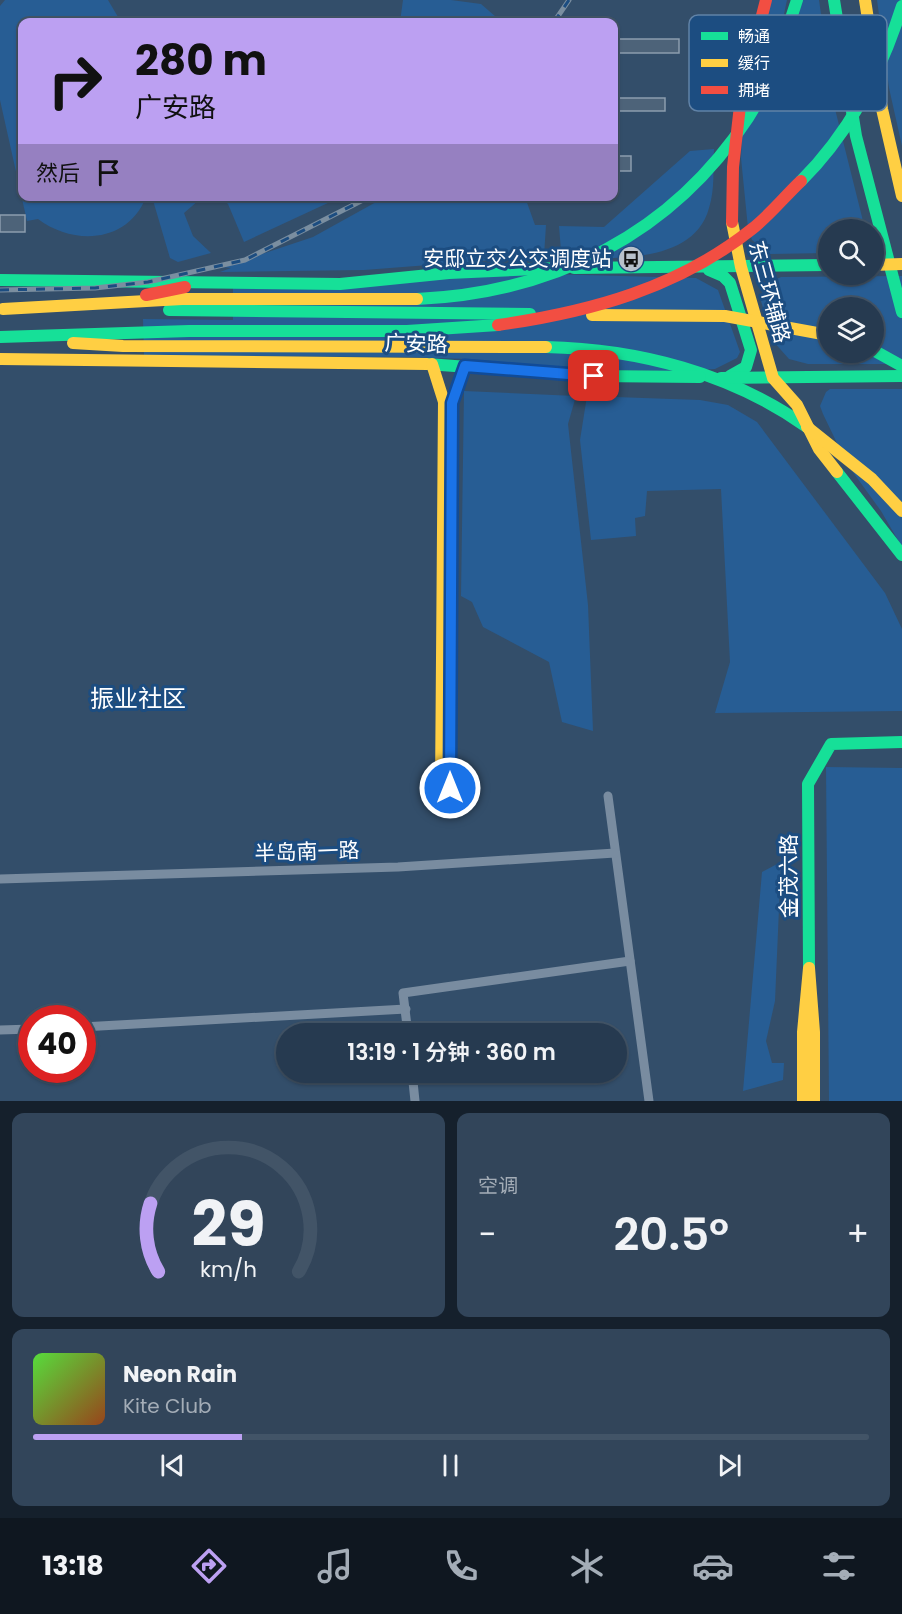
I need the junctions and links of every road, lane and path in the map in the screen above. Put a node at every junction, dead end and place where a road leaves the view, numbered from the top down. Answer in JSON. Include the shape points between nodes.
{"nodes":[{"id":1,"x":766,"y":0,"type":"edge"},
{"id":2,"x":796,"y":0,"type":"edge"},
{"id":3,"x":834,"y":0,"type":"edge"},
{"id":4,"x":865,"y":0,"type":"edge"},
{"id":5,"x":902,"y":6,"type":"edge"},
{"id":6,"x":762,"y":15,"type":"edge"},
{"id":7,"x":791,"y":15,"type":"edge"},
{"id":8,"x":836,"y":15,"type":"edge"},
{"id":9,"x":867,"y":15,"type":"edge"},
{"id":10,"x":887,"y":50,"type":"edge"},
{"id":11,"x":739,"y":111,"type":"edge"},
{"id":12,"x":751,"y":111,"type":"edge"},
{"id":13,"x":852,"y":111,"type":"edge"},
{"id":14,"x":855,"y":111,"type":"edge"},
{"id":15,"x":882,"y":111,"type":"edge"},
{"id":16,"x":902,"y":196,"type":"edge"},
{"id":17,"x":902,"y":264,"type":"edge"},
{"id":18,"x":818,"y":265,"type":"edge"},
{"id":19,"x":884,"y":265,"type":"edge"},
{"id":20,"x":698,"y":267,"type":"junction"},
{"id":21,"x":741,"y":267,"type":"junction"},
{"id":22,"x":0,"y":280,"type":"edge"},
{"id":23,"x":209,"y":282,"type":"junction"},
{"id":24,"x":120,"y":299,"type":"junction"},
{"id":25,"x":1,"y":309,"type":"edge"},
{"id":26,"x":902,"y":312,"type":"edge"},
{"id":27,"x":818,"y":332,"type":"edge"},
{"id":28,"x":0,"y":337,"type":"edge"},
{"id":29,"x":884,"y":356,"type":"edge"},
{"id":30,"x":0,"y":359,"type":"edge"},
{"id":31,"x":432,"y":364,"type":"junction"},
{"id":32,"x":465,"y":366,"type":"junction"},
{"id":33,"x":902,"y":366,"type":"edge"},
{"id":34,"x":902,"y":376,"type":"edge"},
{"id":35,"x":723,"y":378,"type":"junction"},
{"id":36,"x":773,"y":378,"type":"junction"},
{"id":37,"x":902,"y":511,"type":"edge"},
{"id":38,"x":902,"y":555,"type":"edge"},
{"id":39,"x":902,"y":742,"type":"edge"},
{"id":40,"x":608,"y":796,"type":"dead end"},
{"id":41,"x":615,"y":853,"type":"junction"},
{"id":42,"x":0,"y":879,"type":"edge"},
{"id":43,"x":630,"y":960,"type":"junction"},
{"id":44,"x":809,"y":968,"type":"junction"},
{"id":45,"x":405,"y":1009,"type":"junction"},
{"id":46,"x":407,"y":1023,"type":"edge"},
{"id":47,"x":96,"y":1026,"type":"edge"},
{"id":48,"x":18,"y":1029,"type":"edge"},
{"id":49,"x":0,"y":1030,"type":"edge"},
{"id":50,"x":413,"y":1083,"type":"edge"},
{"id":51,"x":415,"y":1101,"type":"edge"},
{"id":52,"x":649,"y":1101,"type":"edge"},
{"id":53,"x":803,"y":1101,"type":"edge"},
{"id":54,"x":814,"y":1101,"type":"edge"}],
"edges":[{"from":1,"to":6,"type":"main road","name":"东三环辅路"},
{"from":2,"to":7,"type":"main road"},
{"from":3,"to":8,"type":"main road"},
{"from":4,"to":9,"type":"main road"},
{"from":5,"to":10,"type":"main road"},
{"from":11,"to":21,"type":"main road","name":"东三环辅路","via":[[732,229]]},
{"from":12,"to":24,"type":"main road","via":[[704,177],[666,213],[579,265],[527,282],[446,297]]},
{"from":13,"to":26,"type":"main road"},
{"from":14,"to":28,"type":"main road","via":[[800,183],[764,218],[720,251],[654,288],[583,312],[500,327],[391,332],[146,330]]},
{"from":15,"to":16,"type":"main road"},
{"from":17,"to":19,"type":"main road"},
{"from":18,"to":21,"type":"main road"},
{"from":20,"to":21,"type":"main road"},
{"from":20,"to":23,"type":"main road","via":[[505,270],[340,284]]},
{"from":20,"to":35,"type":"main road","via":[[723,276],[730,283],[751,350],[747,368]]},
{"from":21,"to":36,"type":"main road","name":"东三环辅路"},
{"from":22,"to":23,"type":"main road"},
{"from":23,"to":24,"type":"main road"},
{"from":24,"to":25,"type":"main road"},
{"from":25,"to":27,"type":"main road","via":[[725,316]]},
{"from":28,"to":37,"type":"main road","via":[[123,346],[541,346],[664,362],[729,384],[796,418],[836,446]]},
{"from":29,"to":33,"type":"main road"},
{"from":30,"to":31,"type":"main road","name":"广安路"},
{"from":31,"to":32,"type":"main road","name":"广安路"},
{"from":31,"to":32,"type":"main road","via":[[444,402],[446,787],[452,403]]},
{"from":32,"to":35,"type":"main road","name":"广安路","via":[[594,376]]},
{"from":34,"to":36,"type":"main road","name":"广安路"},
{"from":35,"to":36,"type":"main road","name":"广安路"},
{"from":36,"to":38,"type":"main road","name":"东三环辅路","via":[[797,405],[825,457]]},
{"from":39,"to":44,"type":"main road","name":"金茂六路","via":[[831,744],[808,784]]},
{"from":40,"to":41,"type":"street"},
{"from":41,"to":42,"type":"street","name":"半岛南一路","via":[[398,867]]},
{"from":41,"to":43,"type":"street"},
{"from":43,"to":45,"type":"street","via":[[403,993]]},
{"from":43,"to":52,"type":"street"},
{"from":44,"to":53,"type":"main road","name":"金茂六路","via":[[803,1032]]},
{"from":44,"to":54,"type":"main road","name":"金茂六路"},
{"from":45,"to":46,"type":"street"},
{"from":45,"to":47,"type":"street"},
{"from":48,"to":49,"type":"street"},
{"from":50,"to":51,"type":"street"}]}
